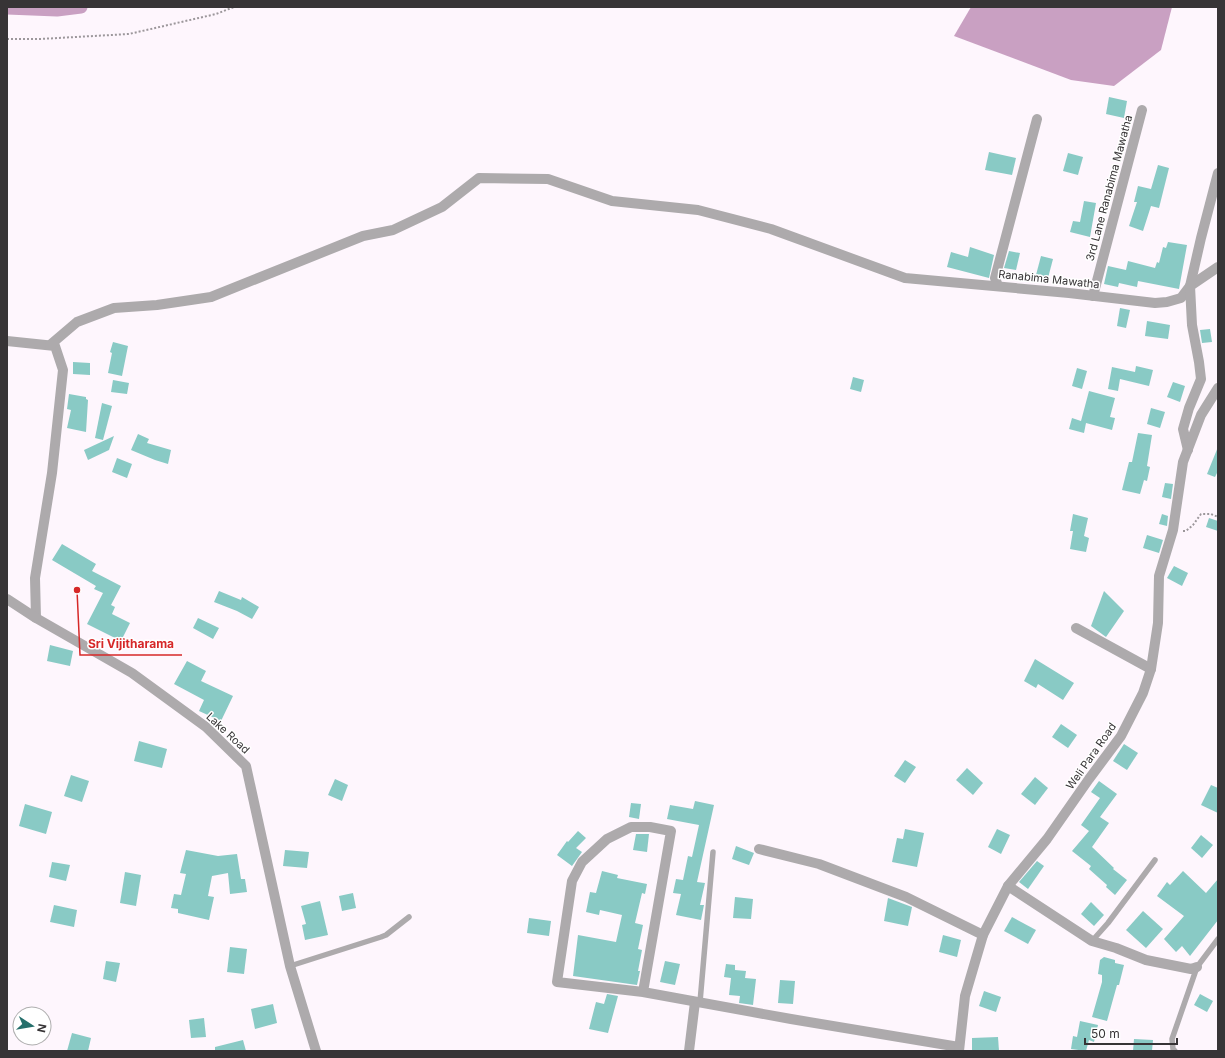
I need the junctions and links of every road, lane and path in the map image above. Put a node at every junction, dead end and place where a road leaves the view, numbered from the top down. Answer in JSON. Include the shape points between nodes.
{"nodes":[{"id":1,"x":234,"y":7,"type":"edge"},
{"id":2,"x":7,"y":39,"type":"edge"},
{"id":3,"x":1142,"y":110,"type":"dead end"},
{"id":4,"x":1037,"y":119,"type":"dead end"},
{"id":5,"x":1218,"y":173,"type":"edge"},
{"id":6,"x":1218,"y":267,"type":"edge"},
{"id":7,"x":998,"y":286,"type":"junction"},
{"id":8,"x":1190,"y":286,"type":"junction"},
{"id":9,"x":1093,"y":296,"type":"junction"},
{"id":10,"x":7,"y":341,"type":"edge"},
{"id":11,"x":50,"y":345,"type":"junction"},
{"id":12,"x":1218,"y":388,"type":"edge"},
{"id":13,"x":1188,"y":450,"type":"junction"},
{"id":14,"x":1218,"y":517,"type":"edge"},
{"id":15,"x":1173,"y":530,"type":"junction"},
{"id":16,"x":7,"y":599,"type":"edge"},
{"id":17,"x":36,"y":618,"type":"junction"},
{"id":18,"x":1076,"y":628,"type":"dead end"},
{"id":19,"x":1150,"y":669,"type":"junction"},
{"id":20,"x":759,"y":849,"type":"dead end"},
{"id":21,"x":713,"y":852,"type":"dead end"},
{"id":22,"x":1156,"y":860,"type":"dead end"},
{"id":23,"x":1008,"y":886,"type":"junction"},
{"id":24,"x":409,"y":917,"type":"dead end"},
{"id":25,"x":983,"y":935,"type":"junction"},
{"id":26,"x":1218,"y":939,"type":"edge"},
{"id":27,"x":1092,"y":942,"type":"junction"},
{"id":28,"x":290,"y":966,"type":"junction"},
{"id":29,"x":1197,"y":967,"type":"junction"},
{"id":30,"x":643,"y":992,"type":"junction"},
{"id":31,"x":698,"y":1002,"type":"junction"},
{"id":32,"x":959,"y":1049,"type":"edge"},
{"id":33,"x":316,"y":1051,"type":"edge"},
{"id":34,"x":689,"y":1051,"type":"edge"},
{"id":35,"x":1175,"y":1051,"type":"edge"}],
"edges":[{"from":1,"to":2,"type":"path","via":[[216,14],[129,34]]},
{"from":3,"to":9,"type":"street","name":"3rd Lane Ranabima Mawatha"},
{"from":4,"to":7,"type":"street","via":[[995,278]]},
{"from":5,"to":8,"type":"street"},
{"from":6,"to":8,"type":"street","name":"Ranabima Mawatha"},
{"from":7,"to":9,"type":"street","name":"Ranabima Mawatha"},
{"from":7,"to":11,"type":"street","name":"Ranabima Mawatha","via":[[905,278],[771,228],[698,210],[612,201],[548,179],[479,178],[442,207],[393,230],[363,236],[211,297],[114,308],[77,322]]},
{"from":8,"to":9,"type":"street","name":"Ranabima Mawatha","via":[[1180,298],[1167,302]]},
{"from":8,"to":13,"type":"street","via":[[1192,325],[1201,379],[1183,429]]},
{"from":10,"to":11,"type":"street"},
{"from":11,"to":17,"type":"street","via":[[55,346],[63,370],[52,473],[35,578]]},
{"from":12,"to":13,"type":"street","name":"Weli Para Road","via":[[1201,415]]},
{"from":13,"to":15,"type":"street","name":"Weli Para Road","via":[[1183,462]]},
{"from":14,"to":15,"type":"path","via":[[1200,514],[1186,531]]},
{"from":15,"to":19,"type":"street","name":"Weli Para Road","via":[[1159,576],[1158,623]]},
{"from":16,"to":17,"type":"street","name":"Lake Road"},
{"from":17,"to":28,"type":"street","name":"Lake Road","via":[[132,674],[206,727],[246,766]]},
{"from":18,"to":19,"type":"street"},
{"from":19,"to":23,"type":"street","name":"Weli Para Road","via":[[1143,693],[1121,736],[1046,839]]},
{"from":20,"to":25,"type":"street","via":[[819,864],[906,897]]},
{"from":21,"to":31,"type":"lane"},
{"from":22,"to":27,"type":"lane"},
{"from":23,"to":25,"type":"street","name":"Weli Para Road"},
{"from":23,"to":27,"type":"street"},
{"from":24,"to":28,"type":"lane","via":[[386,935]]},
{"from":25,"to":32,"type":"street","name":"Weli Para Road","via":[[965,996]]},
{"from":26,"to":29,"type":"lane"},
{"from":27,"to":29,"type":"street","via":[[1146,960],[1191,969]]},
{"from":28,"to":33,"type":"street","name":"Lake Road"},
{"from":29,"to":35,"type":"lane","via":[[1172,1039]]},
{"from":30,"to":30,"type":"street","via":[[671,831],[631,827],[607,839],[582,862],[572,881],[557,982]]},
{"from":30,"to":31,"type":"street"},
{"from":31,"to":32,"type":"street"},
{"from":31,"to":34,"type":"street"}]}
